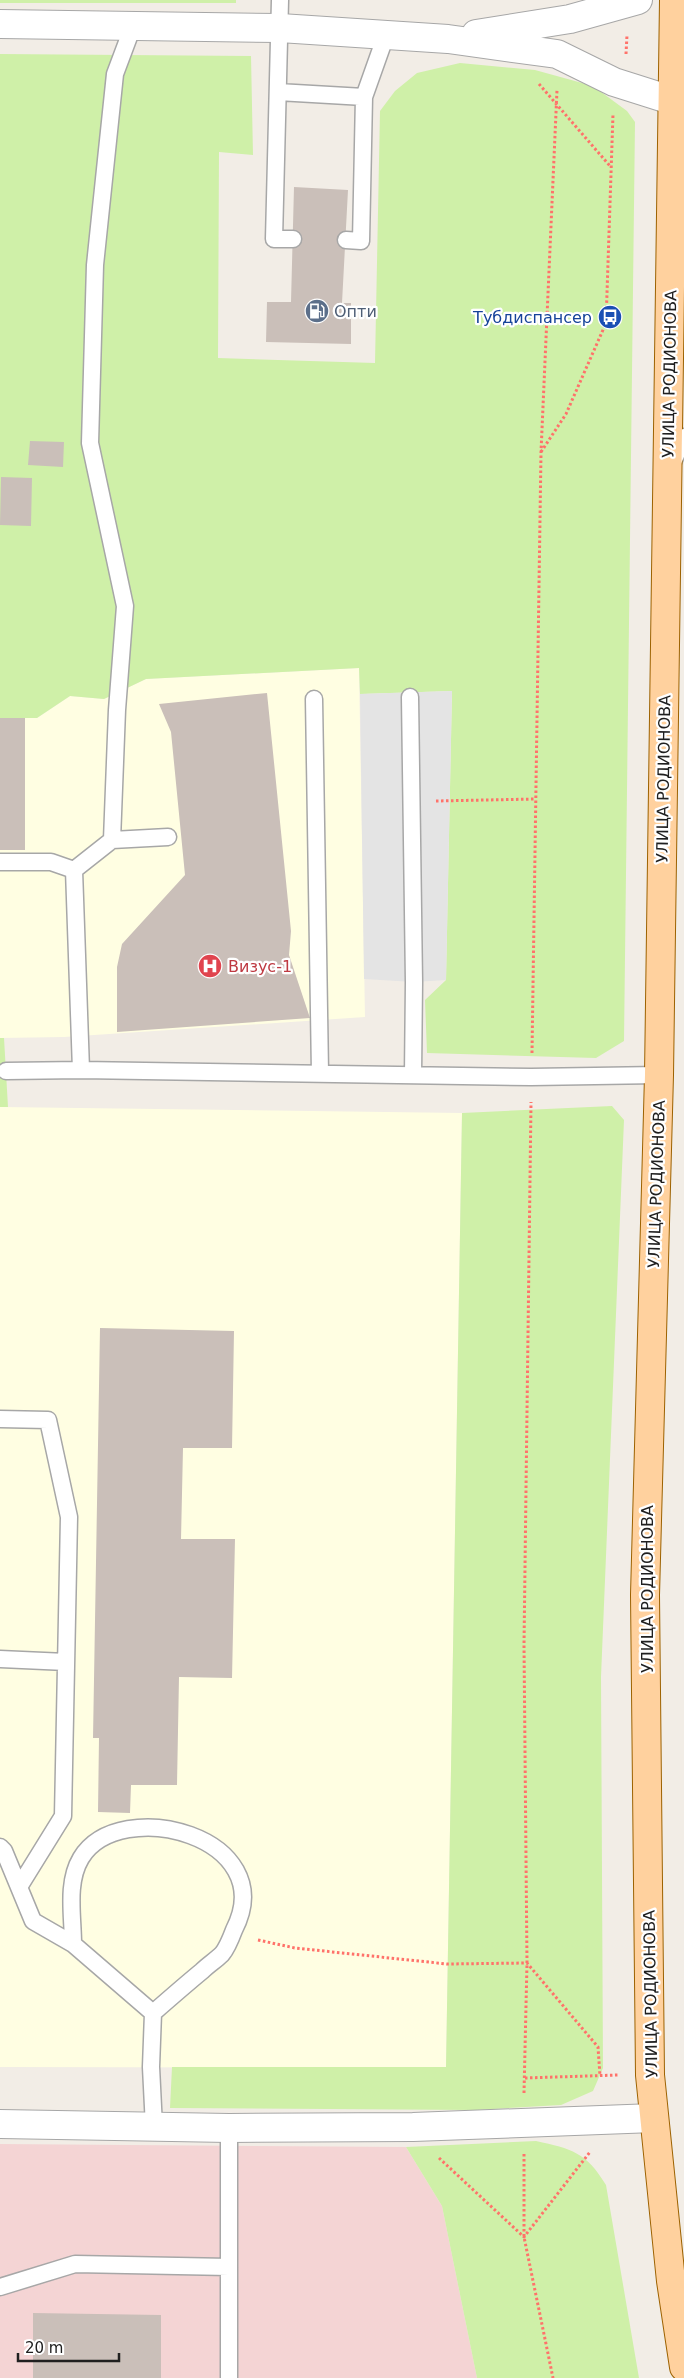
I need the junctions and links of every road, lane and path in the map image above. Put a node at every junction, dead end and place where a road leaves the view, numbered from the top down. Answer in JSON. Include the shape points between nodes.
{"nodes":[{"id":1,"x":280,"y":0,"type":"edge"},
{"id":2,"x":674,"y":0,"type":"edge"},
{"id":3,"x":634,"y":1,"type":"edge"},
{"id":4,"x":0,"y":24,"type":"edge"},
{"id":5,"x":133,"y":26,"type":"junction"},
{"id":6,"x":280,"y":28,"type":"junction"},
{"id":7,"x":386,"y":35,"type":"junction"},
{"id":8,"x":448,"y":39,"type":"junction"},
{"id":9,"x":557,"y":54,"type":"junction"},
{"id":10,"x":616,"y":83,"type":"junction"},
{"id":11,"x":278,"y":92,"type":"junction"},
{"id":12,"x":364,"y":97,"type":"junction"},
{"id":13,"x":674,"y":101,"type":"junction"},
{"id":14,"x":557,"y":104,"type":"junction"},
{"id":15,"x":610,"y":167,"type":"junction"},
{"id":16,"x":293,"y":239,"type":"dead end"},
{"id":17,"x":346,"y":240,"type":"dead end"},
{"id":18,"x":684,"y":437,"type":"edge"},
{"id":19,"x":541,"y":452,"type":"junction"},
{"id":20,"x":668,"y":473,"type":"junction"},
{"id":21,"x":410,"y":697,"type":"dead end"},
{"id":22,"x":314,"y":699,"type":"dead end"},
{"id":23,"x":535,"y":799,"type":"junction"},
{"id":24,"x":411,"y":801,"type":"junction"},
{"id":25,"x":168,"y":837,"type":"dead end"},
{"id":26,"x":112,"y":840,"type":"junction"},
{"id":27,"x":0,"y":862,"type":"edge"},
{"id":28,"x":74,"y":870,"type":"junction"},
{"id":29,"x":80,"y":1070,"type":"junction"},
{"id":30,"x":6,"y":1071,"type":"dead end"},
{"id":31,"x":320,"y":1073,"type":"junction"},
{"id":32,"x":413,"y":1075,"type":"junction"},
{"id":33,"x":659,"y":1075,"type":"junction"},
{"id":34,"x":531,"y":1077,"type":"junction"},
{"id":35,"x":0,"y":1419,"type":"edge"},
{"id":36,"x":0,"y":1659,"type":"edge"},
{"id":37,"x":66,"y":1662,"type":"junction"},
{"id":38,"x":0,"y":1847,"type":"edge"},
{"id":39,"x":19,"y":1886,"type":"junction"},
{"id":40,"x":233,"y":1934,"type":"junction"},
{"id":41,"x":73,"y":1944,"type":"junction"},
{"id":42,"x":527,"y":1963,"type":"junction"},
{"id":43,"x":153,"y":2013,"type":"junction"},
{"id":44,"x":650,"y":2075,"type":"junction"},
{"id":45,"x":600,"y":2076,"type":"junction"},
{"id":46,"x":525,"y":2078,"type":"junction"},
{"id":47,"x":617,"y":2118,"type":"junction"},
{"id":48,"x":654,"y":2118,"type":"junction"},
{"id":49,"x":0,"y":2124,"type":"edge"},
{"id":50,"x":524,"y":2124,"type":"junction"},
{"id":51,"x":154,"y":2127,"type":"junction"},
{"id":52,"x":413,"y":2127,"type":"junction"},
{"id":53,"x":229,"y":2128,"type":"junction"},
{"id":54,"x":524,"y":2237,"type":"junction"},
{"id":55,"x":229,"y":2267,"type":"junction"},
{"id":56,"x":0,"y":2287,"type":"edge"},
{"id":57,"x":684,"y":2366,"type":"edge"},
{"id":58,"x":230,"y":2378,"type":"edge"},
{"id":59,"x":553,"y":2378,"type":"edge"}],
"edges":[{"from":1,"to":6,"type":"lane"},
{"from":2,"to":13,"type":"main road","name":"УЛИЦА РОДИОНОВА"},
{"from":3,"to":8,"type":"street","via":[[570,19]]},
{"from":3,"to":10,"type":"path","via":[[626,58]]},
{"from":4,"to":5,"type":"street"},
{"from":5,"to":6,"type":"street"},
{"from":5,"to":26,"type":"lane","via":[[115,74],[95,265],[90,442],[125,606]]},
{"from":6,"to":7,"type":"street"},
{"from":6,"to":11,"type":"lane"},
{"from":7,"to":8,"type":"street"},
{"from":7,"to":12,"type":"lane"},
{"from":8,"to":9,"type":"street"},
{"from":9,"to":10,"type":"street"},
{"from":9,"to":14,"type":"path"},
{"from":10,"to":13,"type":"street"},
{"from":10,"to":15,"type":"path"},
{"from":11,"to":12,"type":"lane"},
{"from":11,"to":16,"type":"lane","via":[[274,239]]},
{"from":12,"to":17,"type":"lane","via":[[361,241]]},
{"from":13,"to":20,"type":"main road","name":"УЛИЦА РОДИОНОВА"},
{"from":14,"to":15,"type":"path"},
{"from":14,"to":19,"type":"path"},
{"from":15,"to":19,"type":"path","via":[[606,323],[566,414]]},
{"from":18,"to":20,"type":"lane"},
{"from":19,"to":23,"type":"path"},
{"from":20,"to":33,"type":"main road","name":"УЛИЦА РОДИОНОВА"},
{"from":21,"to":24,"type":"lane"},
{"from":22,"to":31,"type":"lane"},
{"from":23,"to":24,"type":"path"},
{"from":23,"to":34,"type":"path"},
{"from":24,"to":32,"type":"lane"},
{"from":25,"to":26,"type":"lane"},
{"from":26,"to":28,"type":"lane"},
{"from":27,"to":28,"type":"lane","via":[[51,862]]},
{"from":28,"to":29,"type":"lane"},
{"from":29,"to":30,"type":"lane"},
{"from":29,"to":31,"type":"lane"},
{"from":31,"to":32,"type":"lane"},
{"from":32,"to":34,"type":"lane"},
{"from":33,"to":34,"type":"lane"},
{"from":33,"to":44,"type":"main road","name":"УЛИЦА РОДИОНОВА","via":[[645,1595]]},
{"from":34,"to":42,"type":"path","via":[[524,1645]]},
{"from":35,"to":37,"type":"lane","via":[[48,1420],[69,1517]]},
{"from":36,"to":37,"type":"lane"},
{"from":37,"to":39,"type":"lane","via":[[63,1816]]},
{"from":38,"to":39,"type":"lane"},
{"from":39,"to":41,"type":"lane","via":[[33,1921]]},
{"from":40,"to":41,"type":"lane","via":[[242,1915],[244,1890],[232,1863],[214,1845],[195,1835],[144,1828],[119,1831],[100,1840],[82,1856],[72,1876]]},
{"from":40,"to":42,"type":"path","via":[[295,1948],[447,1964]]},
{"from":40,"to":43,"type":"lane","via":[[223,1953]]},
{"from":41,"to":43,"type":"lane"},
{"from":42,"to":45,"type":"path","via":[[598,2047]]},
{"from":42,"to":46,"type":"path"},
{"from":43,"to":51,"type":"lane"},
{"from":44,"to":45,"type":"path"},
{"from":44,"to":48,"type":"main road","name":"УЛИЦА РОДИОНОВА"},
{"from":45,"to":46,"type":"path"},
{"from":46,"to":50,"type":"path"},
{"from":47,"to":48,"type":"street"},
{"from":47,"to":50,"type":"street"},
{"from":47,"to":54,"type":"path"},
{"from":48,"to":57,"type":"main road","name":"УЛИЦА РОДИОНОВА","via":[[671,2281]]},
{"from":49,"to":51,"type":"street"},
{"from":50,"to":52,"type":"street"},
{"from":50,"to":54,"type":"path"},
{"from":51,"to":53,"type":"street"},
{"from":52,"to":53,"type":"street"},
{"from":52,"to":54,"type":"path","via":[[437,2156]]},
{"from":53,"to":55,"type":"lane"},
{"from":54,"to":59,"type":"path"},
{"from":55,"to":56,"type":"lane","via":[[75,2264]]},
{"from":55,"to":58,"type":"lane"}]}
